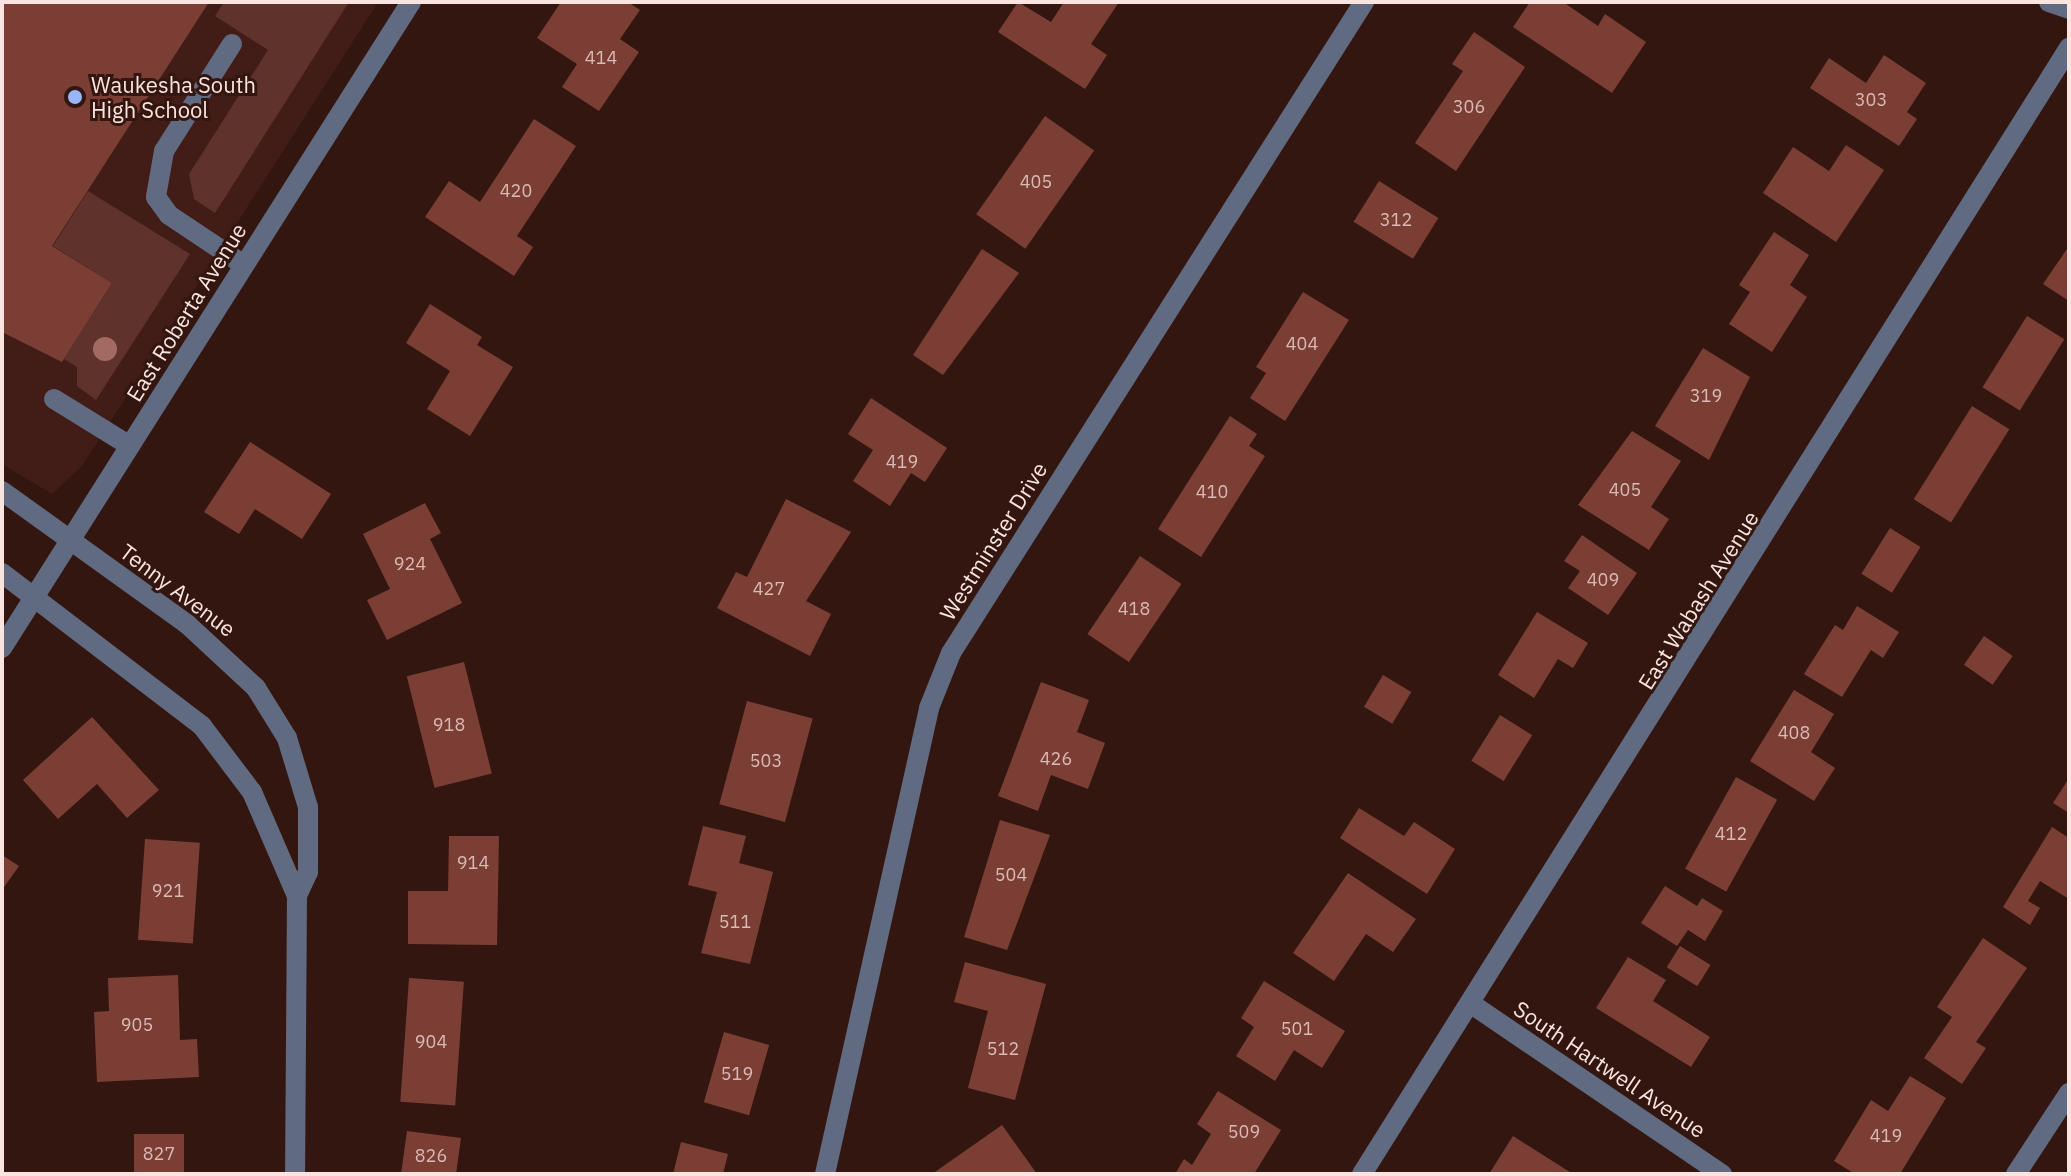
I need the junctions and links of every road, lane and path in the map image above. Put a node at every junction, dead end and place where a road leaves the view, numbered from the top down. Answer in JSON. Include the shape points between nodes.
{"nodes":[{"id":1,"x":411,"y":2,"type":"edge"},
{"id":2,"x":1364,"y":2,"type":"edge"},
{"id":3,"x":2049,"y":2,"type":"edge"},
{"id":4,"x":2069,"y":9,"type":"edge"},
{"id":5,"x":232,"y":44,"type":"dead end"},
{"id":6,"x":2069,"y":48,"type":"edge"},
{"id":7,"x":244,"y":265,"type":"junction"},
{"id":8,"x":54,"y":399,"type":"dead end"},
{"id":9,"x":130,"y":446,"type":"junction"},
{"id":10,"x":2,"y":491,"type":"edge"},
{"id":11,"x":71,"y":538,"type":"junction"},
{"id":12,"x":2,"y":573,"type":"edge"},
{"id":13,"x":34,"y":599,"type":"junction"},
{"id":14,"x":2,"y":648,"type":"edge"},
{"id":15,"x":297,"y":896,"type":"junction"},
{"id":16,"x":1470,"y":1003,"type":"junction"},
{"id":17,"x":2069,"y":1093,"type":"edge"},
{"id":18,"x":295,"y":1174,"type":"edge"},
{"id":19,"x":825,"y":1174,"type":"edge"},
{"id":20,"x":1362,"y":1174,"type":"edge"},
{"id":21,"x":1722,"y":1174,"type":"edge"},
{"id":22,"x":2016,"y":1174,"type":"edge"}],
"edges":[{"from":1,"to":7,"type":"street","name":"East Roberta Avenue"},
{"from":2,"to":19,"type":"street","name":"Westminster Drive","via":[[951,653],[929,708]]},
{"from":3,"to":4,"type":"street"},
{"from":5,"to":7,"type":"street","via":[[164,151],[156,197],[169,215]]},
{"from":6,"to":16,"type":"street","name":"East Wabash Avenue"},
{"from":7,"to":9,"type":"street","name":"East Roberta Avenue"},
{"from":8,"to":9,"type":"street"},
{"from":9,"to":11,"type":"street","name":"East Roberta Avenue"},
{"from":10,"to":11,"type":"street","name":"Tenny Avenue"},
{"from":11,"to":13,"type":"street","name":"East Roberta Avenue"},
{"from":11,"to":15,"type":"street","name":"Tenny Avenue","via":[[187,624],[256,688],[287,738],[308,807],[308,872]]},
{"from":12,"to":13,"type":"street","name":"Tenny Avenue"},
{"from":13,"to":14,"type":"street","name":"East Roberta Avenue"},
{"from":13,"to":15,"type":"street","name":"Tenny Avenue","via":[[202,726],[252,792]]},
{"from":15,"to":18,"type":"street","name":"Tenny Avenue"},
{"from":16,"to":20,"type":"street","name":"East Wabash Avenue"},
{"from":16,"to":21,"type":"street","name":"South Hartwell Avenue"},
{"from":17,"to":22,"type":"street"}]}
